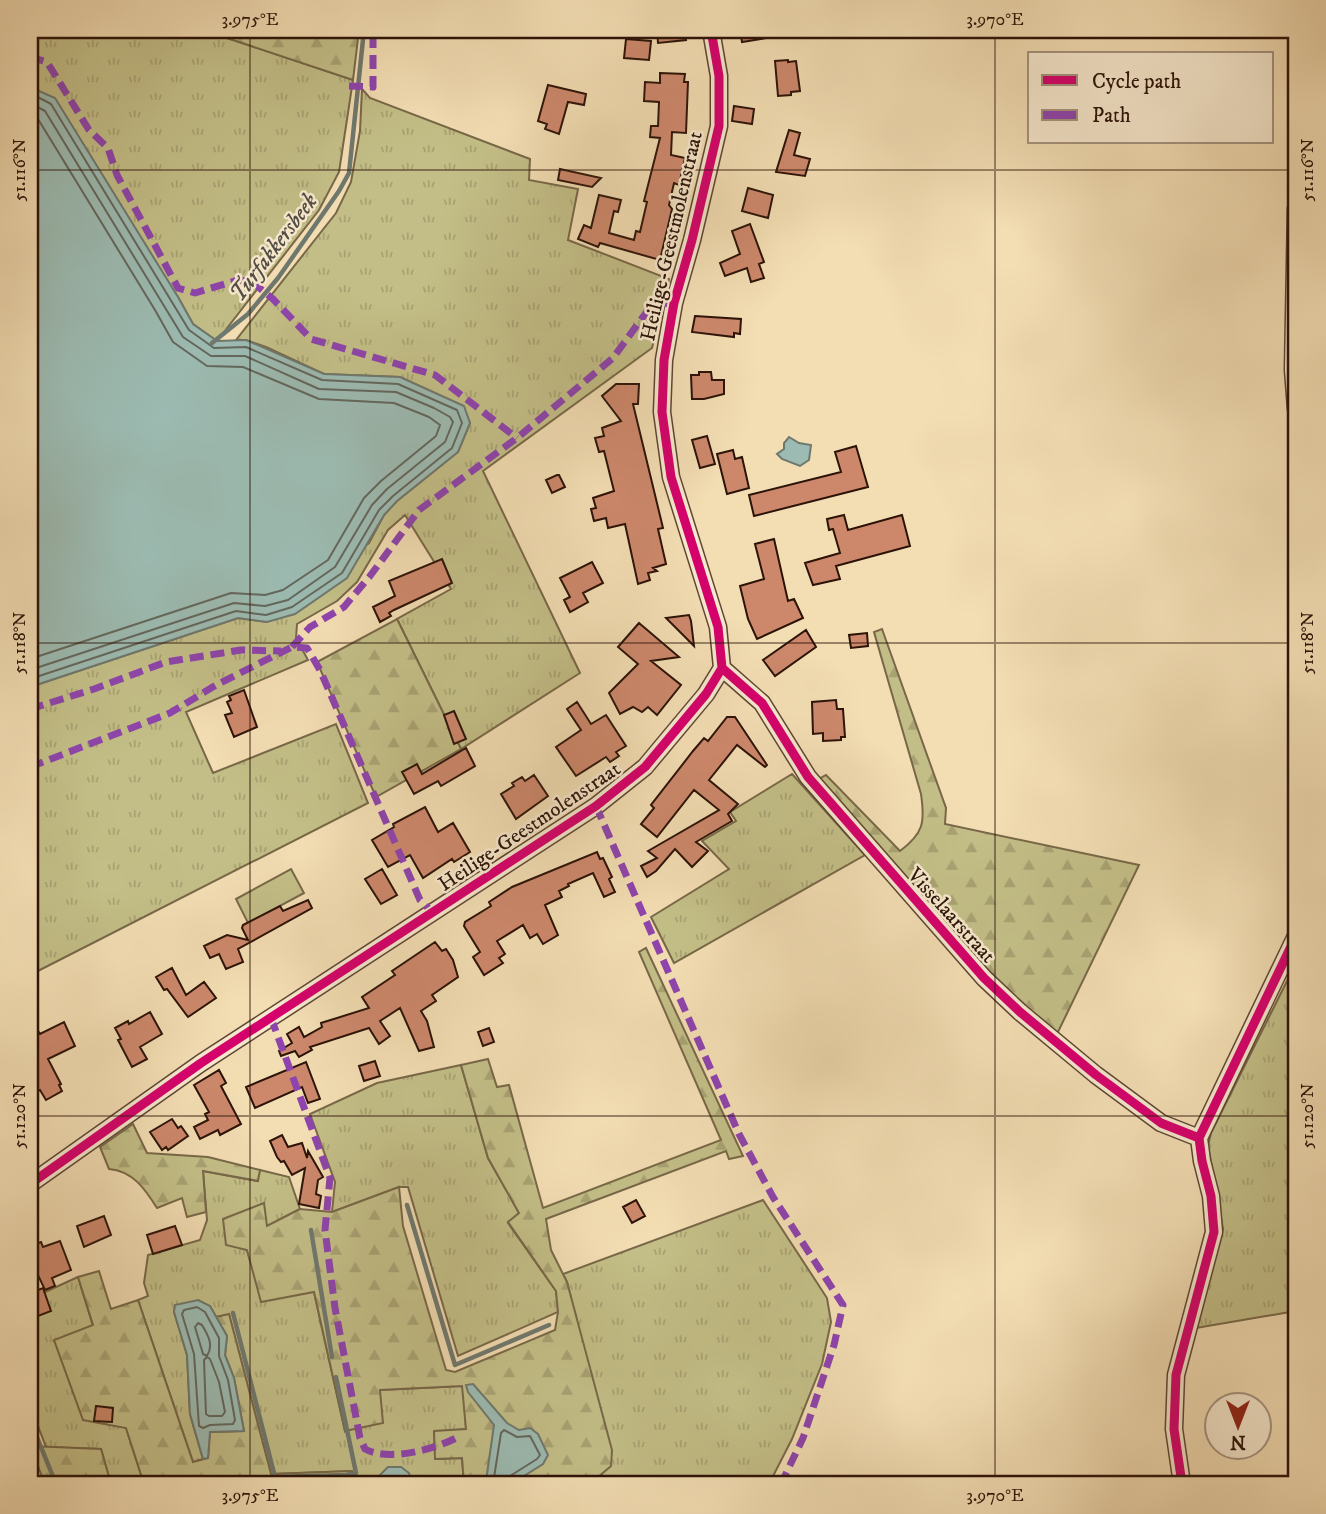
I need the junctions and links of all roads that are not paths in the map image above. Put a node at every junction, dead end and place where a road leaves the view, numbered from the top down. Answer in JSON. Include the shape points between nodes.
{"nodes":[{"id":1,"x":711,"y":30,"type":"edge"},
{"id":2,"x":1296,"y":208,"type":"edge"},
{"id":3,"x":1296,"y":409,"type":"edge"},
{"id":4,"x":722,"y":668,"type":"junction"},
{"id":5,"x":1296,"y":936,"type":"edge"},
{"id":6,"x":1199,"y":1138,"type":"junction"},
{"id":7,"x":30,"y":1184,"type":"edge"},
{"id":8,"x":1182,"y":1484,"type":"edge"}],
"edges":[{"from":1,"to":4,"type":"street","name":"Heilige-Geestmolenstraat","via":[[719,76],[719,126],[674,303],[664,360],[662,412],[671,477],[718,627]]},
{"from":2,"to":3,"type":"street"},
{"from":4,"to":6,"type":"street","name":"Visselaarstraat","via":[[762,703],[808,777],[984,978],[1096,1075],[1161,1123]]},
{"from":4,"to":7,"type":"street","name":"Heilige-Geestmolenstraat","via":[[645,767],[596,806],[201,1063]]},
{"from":5,"to":6,"type":"street"},
{"from":6,"to":8,"type":"street","via":[[1214,1232],[1175,1375],[1174,1429]]}]}
